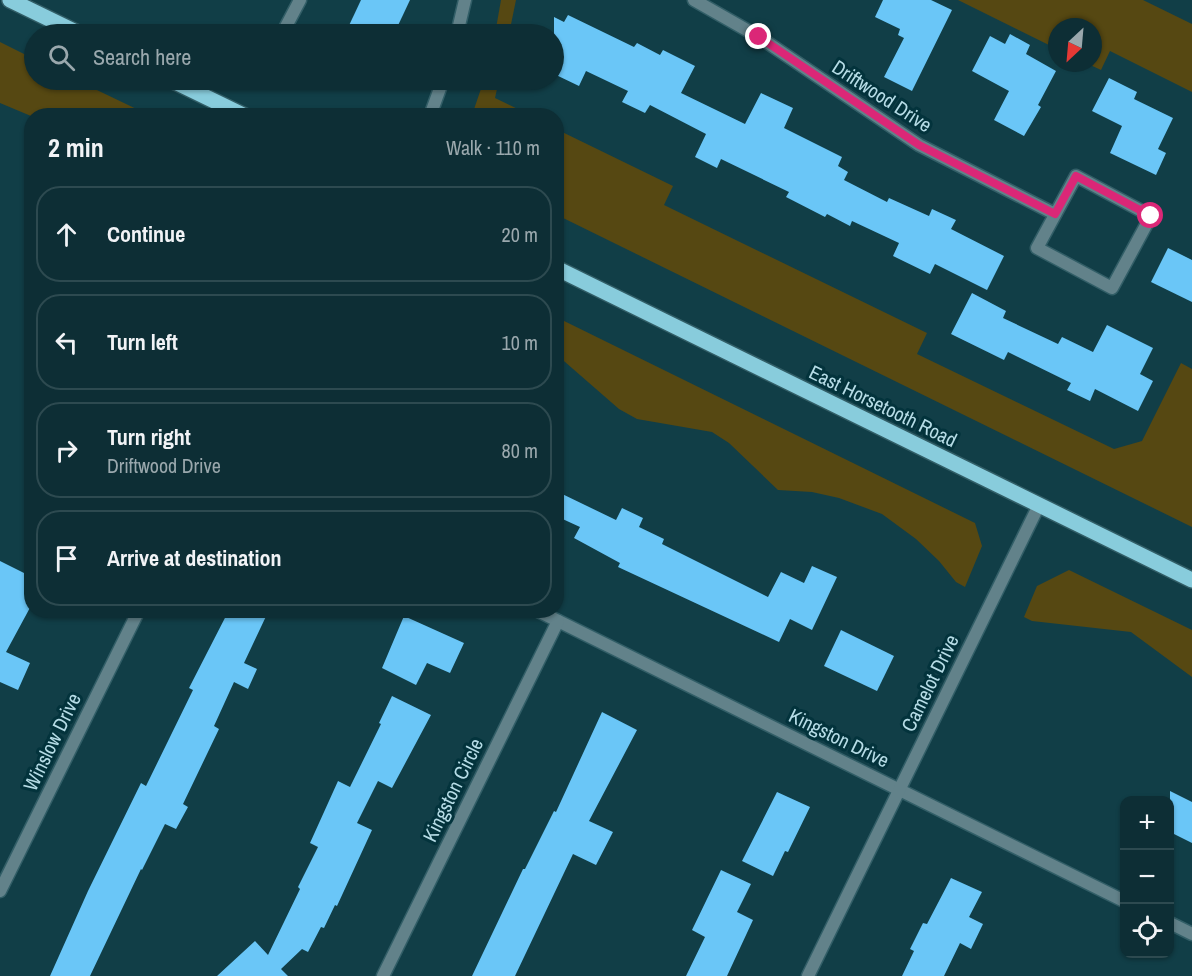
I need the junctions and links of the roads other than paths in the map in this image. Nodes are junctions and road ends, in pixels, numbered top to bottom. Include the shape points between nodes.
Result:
1 (10, 0) edge
2 (300, 0) edge
3 (465, 0) edge
4 (694, 0) edge
5 (59, 24) edge
6 (287, 24) edge
7 (459, 24) edge
8 (192, 90) edge
9 (439, 90) edge
10 (229, 108) edge
11 (433, 108) edge
12 (1055, 214) junction
13 (564, 272) edge
14 (1038, 505) junction
15 (1192, 580) edge
16 (135, 618) edge
17 (552, 618) edge
18 (558, 621) junction
19 (899, 790) junction
20 (0, 891) edge
21 (1120, 899) edge
22 (1174, 925) edge
23 (1192, 934) edge
24 (383, 976) edge
25 (808, 976) edge

1 - 5 main road
2 - 6 street
3 - 7 street
4 - 12 street, Driftwood Drive via 759,37 919,145
8 - 10 main road
9 - 11 street
12 - 12 street via 1037,248 1112,288 1151,216 1076,176
13 - 14 main road, East Horsetooth Road
14 - 15 main road, East Horsetooth Road
14 - 19 street, Camelot Drive
16 - 20 street, Winslow Drive
17 - 18 street, Kingston Drive
18 - 19 street, Kingston Drive
18 - 24 street, Kingston Circle
19 - 21 street, Kingston Drive
19 - 25 street, Camelot Drive
22 - 23 street

